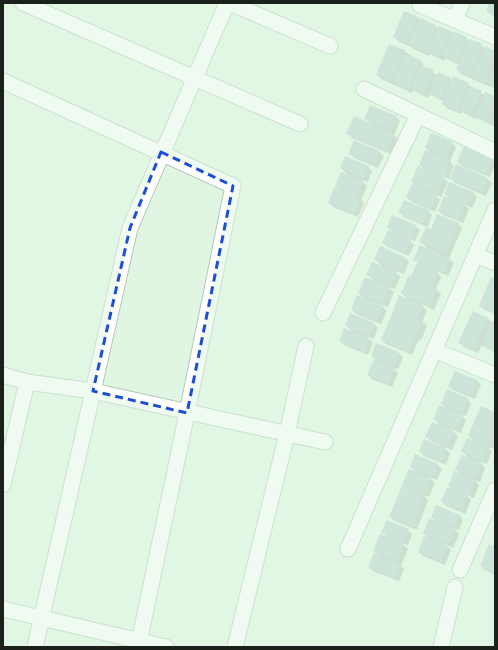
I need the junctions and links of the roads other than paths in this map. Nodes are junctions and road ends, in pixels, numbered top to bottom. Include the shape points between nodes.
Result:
1 (23, 3) edge
2 (227, 3) edge
3 (230, 3) edge
4 (462, 3) edge
5 (420, 5) dead end
6 (455, 20) junction
7 (495, 37) edge
8 (330, 46) dead end
9 (194, 77) junction
10 (3, 81) edge
11 (364, 89) dead end
12 (418, 115) junction
13 (300, 124) dead end
14 (161, 152) junction
15 (495, 152) edge
16 (495, 210) edge
17 (476, 255) junction
18 (495, 263) edge
19 (323, 313) dead end
20 (306, 346) dead end
21 (434, 350) junction
22 (3, 375) edge
23 (495, 375) edge
24 (27, 382) junction
25 (93, 391) junction
26 (188, 413) junction
27 (287, 434) junction
28 (325, 442) dead end
29 (3, 485) edge
30 (495, 490) edge
31 (348, 549) dead end
32 (460, 570) dead end
33 (455, 587) dead end
34 (3, 609) edge
35 (42, 619) junction
36 (138, 644) edge
37 (35, 647) edge
38 (166, 647) edge
39 (235, 647) edge
40 (441, 647) edge

1 - 9 street
2 - 9 street
3 - 8 street
4 - 6 street
5 - 6 street
6 - 7 street
9 - 13 street
9 - 14 street
10 - 14 street
11 - 12 street
12 - 15 street
12 - 19 street
14 - 25 street via 130,228
14 - 26 street via 233,186
16 - 17 street
17 - 18 street
17 - 21 street
20 - 27 street
21 - 23 street
21 - 31 street
22 - 24 street
24 - 25 street
24 - 29 street
25 - 26 street
25 - 35 street
26 - 27 street
26 - 36 street
27 - 28 street
27 - 39 street
30 - 32 street
33 - 40 street
34 - 35 street
35 - 36 street
35 - 37 street
36 - 38 street

